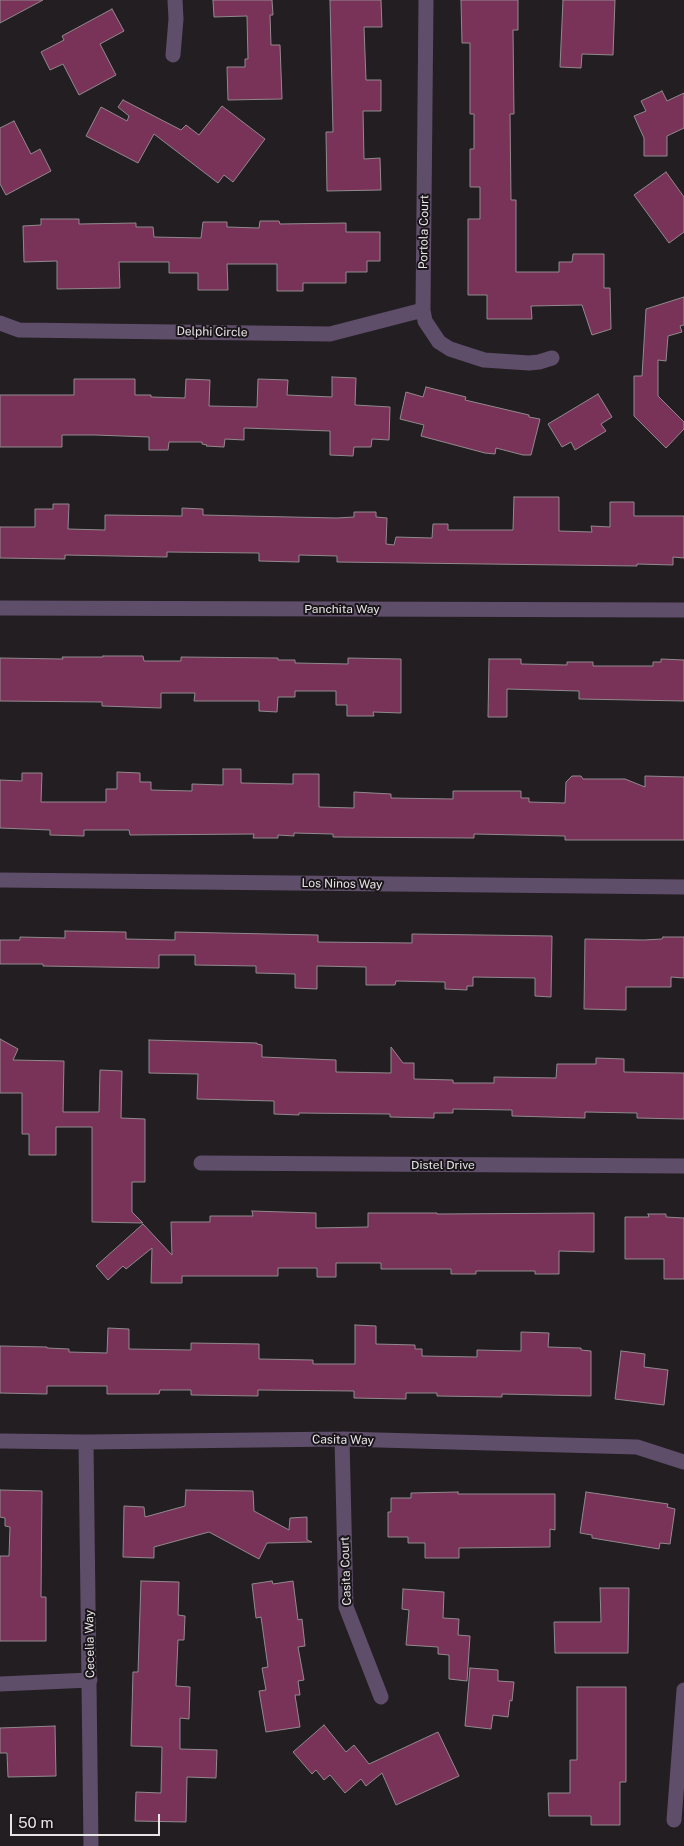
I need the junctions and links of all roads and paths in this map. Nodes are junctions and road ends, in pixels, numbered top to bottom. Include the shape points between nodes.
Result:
1 (174, 0) edge
2 (426, 0) edge
3 (173, 55) dead end
4 (423, 310) junction
5 (0, 323) edge
6 (552, 358) dead end
7 (0, 608) edge
8 (684, 610) edge
9 (0, 880) edge
10 (684, 887) edge
11 (201, 1163) dead end
12 (684, 1166) edge
13 (342, 1439) junction
14 (0, 1441) edge
15 (86, 1442) junction
16 (684, 1462) edge
17 (90, 1680) junction
18 (0, 1684) edge
19 (684, 1690) edge
20 (381, 1697) dead end
21 (674, 1820) dead end
22 (91, 1846) edge

1 - 3 street
2 - 4 street, Portola Court
4 - 5 street, Delphi Circle via 330,334 19,330
4 - 6 street, Portola Court via 431,332 450,349 484,360 529,363
7 - 8 street, Panchita Way
9 - 10 street, Los Ninos Way
11 - 12 street, Distel Drive
13 - 15 street, Casita Way
13 - 16 street, Casita Way via 637,1447
13 - 20 street, Casita Court via 346,1607
14 - 15 street, Casita Way
15 - 17 street, Cecelia Way
17 - 18 street
17 - 22 street, Cecelia Way
19 - 21 street

